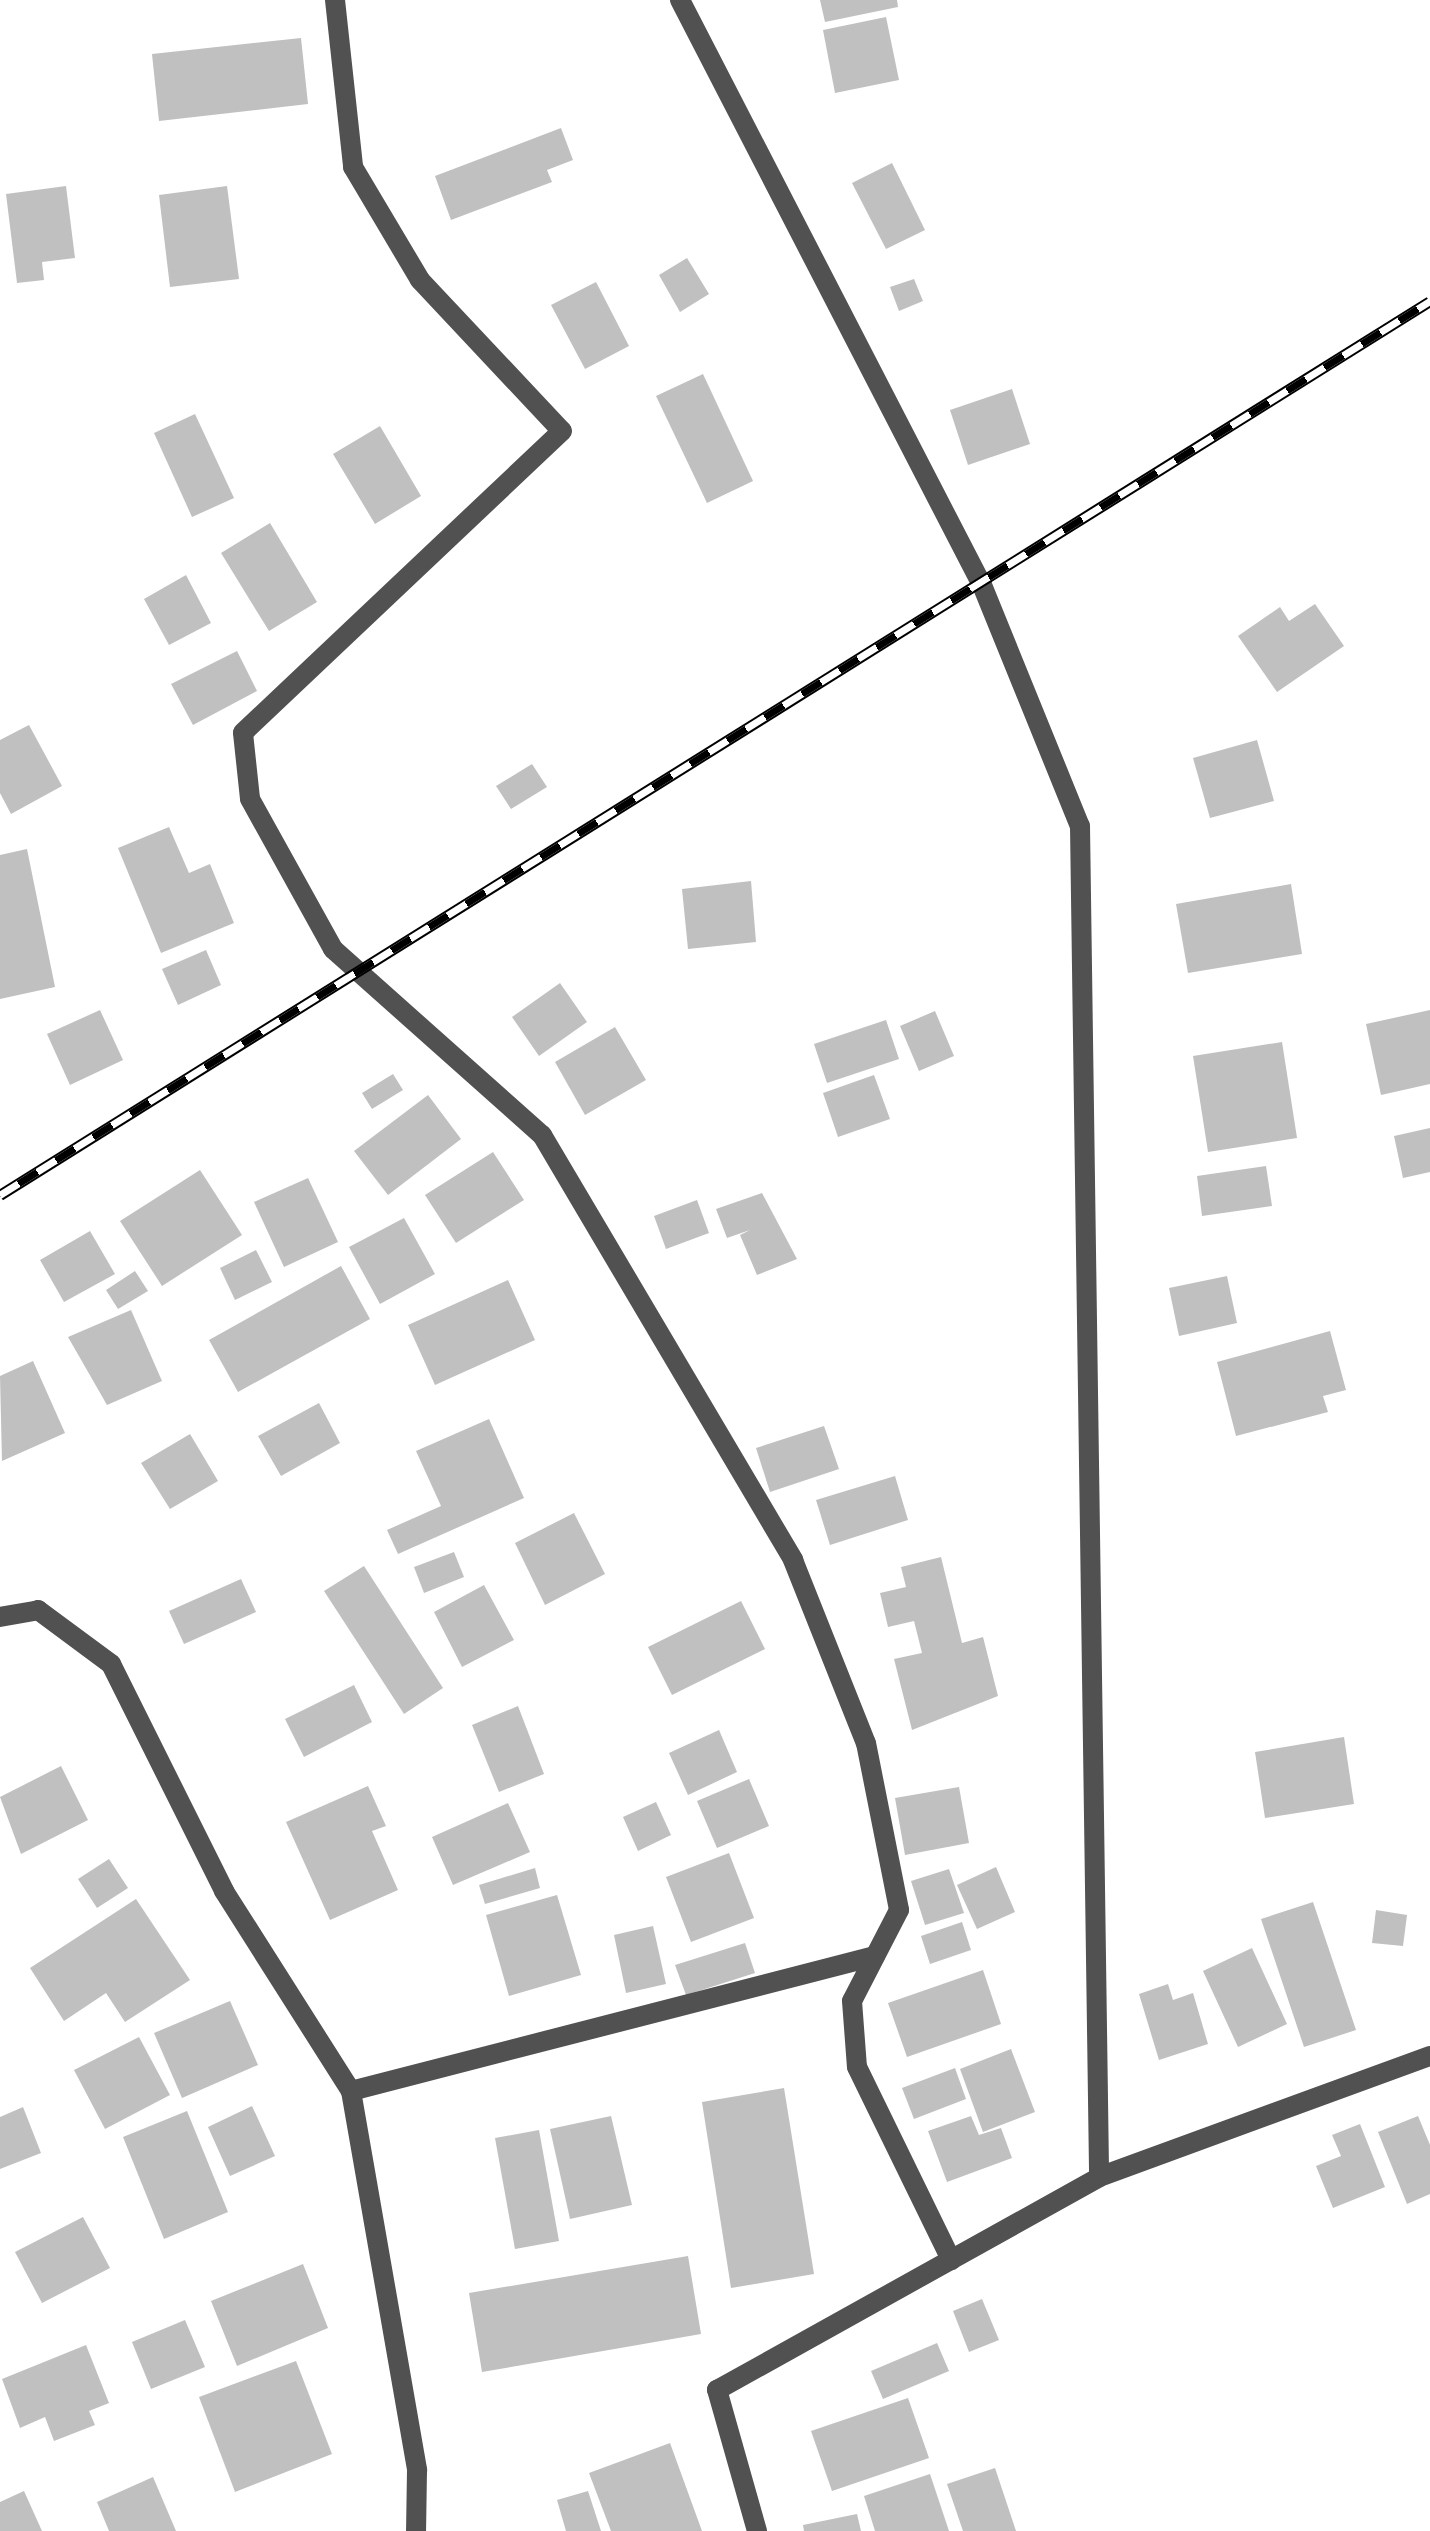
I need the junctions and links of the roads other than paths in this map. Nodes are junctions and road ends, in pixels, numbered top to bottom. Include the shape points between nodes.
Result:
1 (335, 0) edge
2 (680, 0) edge
3 (0, 1617) edge
4 (875, 1956) junction
5 (1430, 2056) edge
6 (352, 2091) junction
7 (1099, 2177) junction
8 (950, 2260) junction
9 (416, 2531) edge
10 (757, 2531) edge

1 - 4 street via 353,167 420,280 562,431 244,734 250,798 332,950 364,968 542,1136 793,1560 866,1743 899,1910
2 - 7 street via 982,585 1080,826
3 - 6 street via 38,1610 111,1664 224,1891
4 - 6 street
4 - 8 street via 852,2000 857,2067
5 - 7 street
6 - 9 street via 418,2470
7 - 8 street
8 - 10 street via 717,2390

